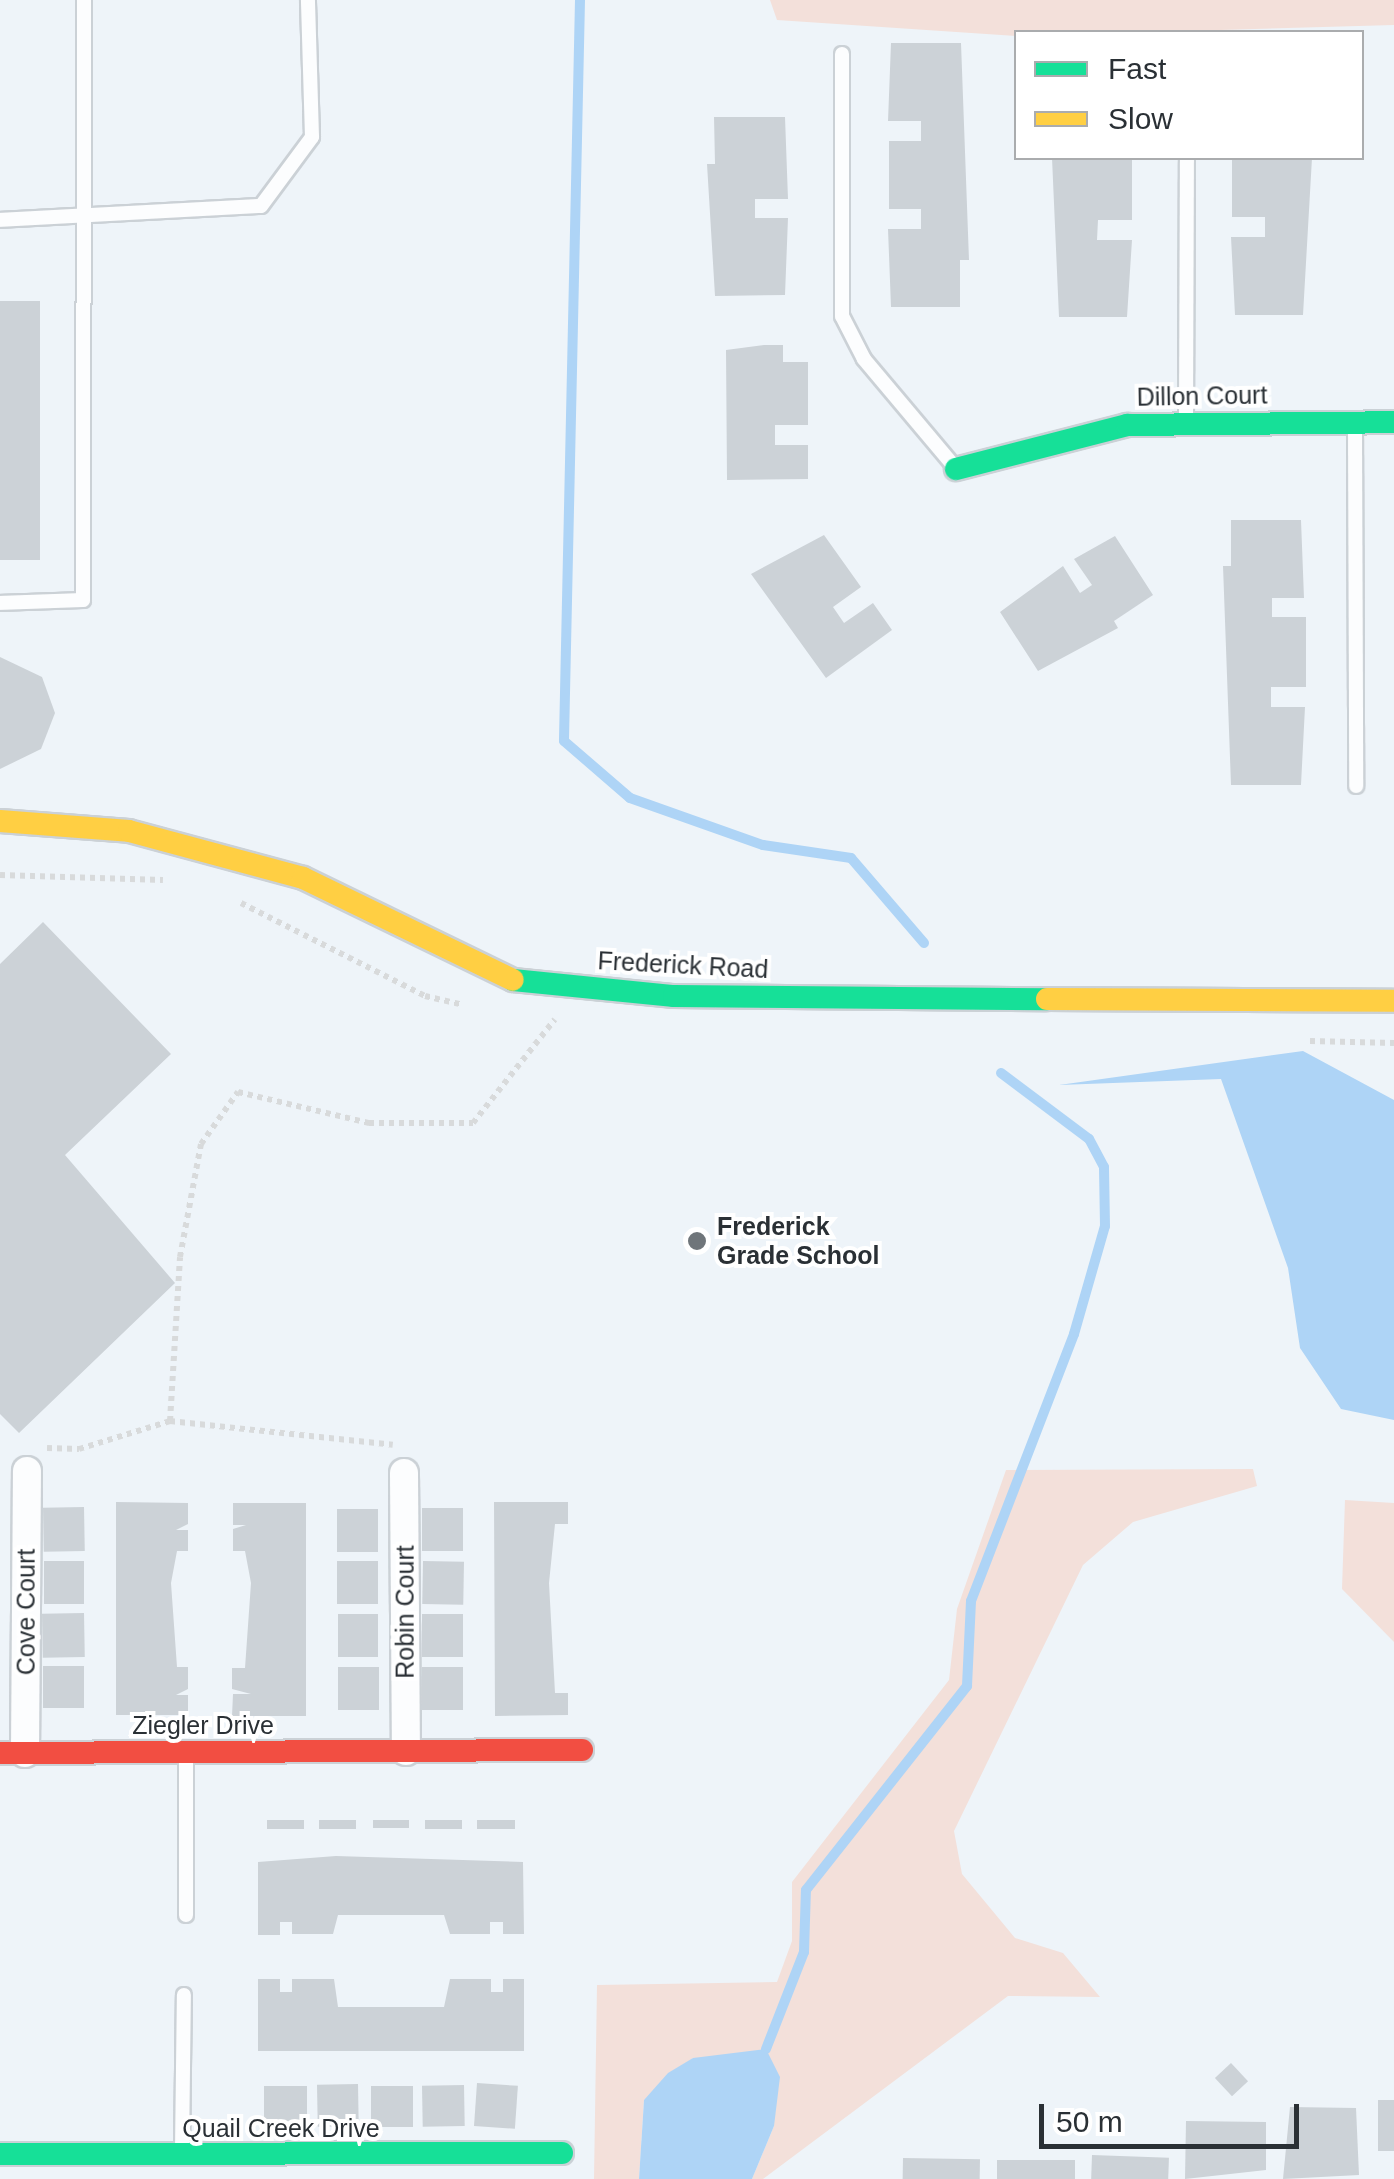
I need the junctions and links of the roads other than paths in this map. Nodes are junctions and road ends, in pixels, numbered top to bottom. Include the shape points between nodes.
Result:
1 (84, 0) edge
2 (308, 0) edge
3 (842, 54) dead end
4 (1187, 160) edge
5 (87, 217) junction
6 (0, 220) edge
7 (1186, 422) junction
8 (1355, 422) junction
9 (1394, 422) edge
10 (956, 469) joint
11 (0, 603) edge
12 (1356, 786) dead end
13 (0, 821) edge
14 (1394, 1001) edge
15 (30, 1460) road end
16 (404, 1473) road end
17 (582, 1750) dead end
18 (406, 1751) junction
19 (186, 1752) junction
20 (12, 1753) edge
21 (186, 1915) dead end
22 (184, 1995) dead end
23 (562, 2153) dead end
24 (0, 2154) edge
25 (182, 2156) junction
26 (230, 2168) edge

1 - 5 lane
2 - 5 lane via 312,136 274,195 244,213
3 - 10 lane via 842,316 864,359
4 - 7 lane
5 - 6 lane
5 - 11 lane via 83,600
7 - 8 street, Dillon Court
7 - 10 street, Dillon Court via 1126,425
8 - 9 street, Dillon Court
8 - 12 lane
13 - 14 street, Frederick Road via 129,832 303,878 496,978 674,996
15 - 20 street, Cove Court
16 - 18 street, Robin Court
17 - 18 street, Ziegler Drive
18 - 19 street, Ziegler Drive
19 - 20 street, Ziegler Drive
19 - 21 lane
22 - 25 lane
23 - 26 street, Quail Creek Drive
24 - 25 street, Quail Creek Drive
25 - 26 street, Quail Creek Drive

